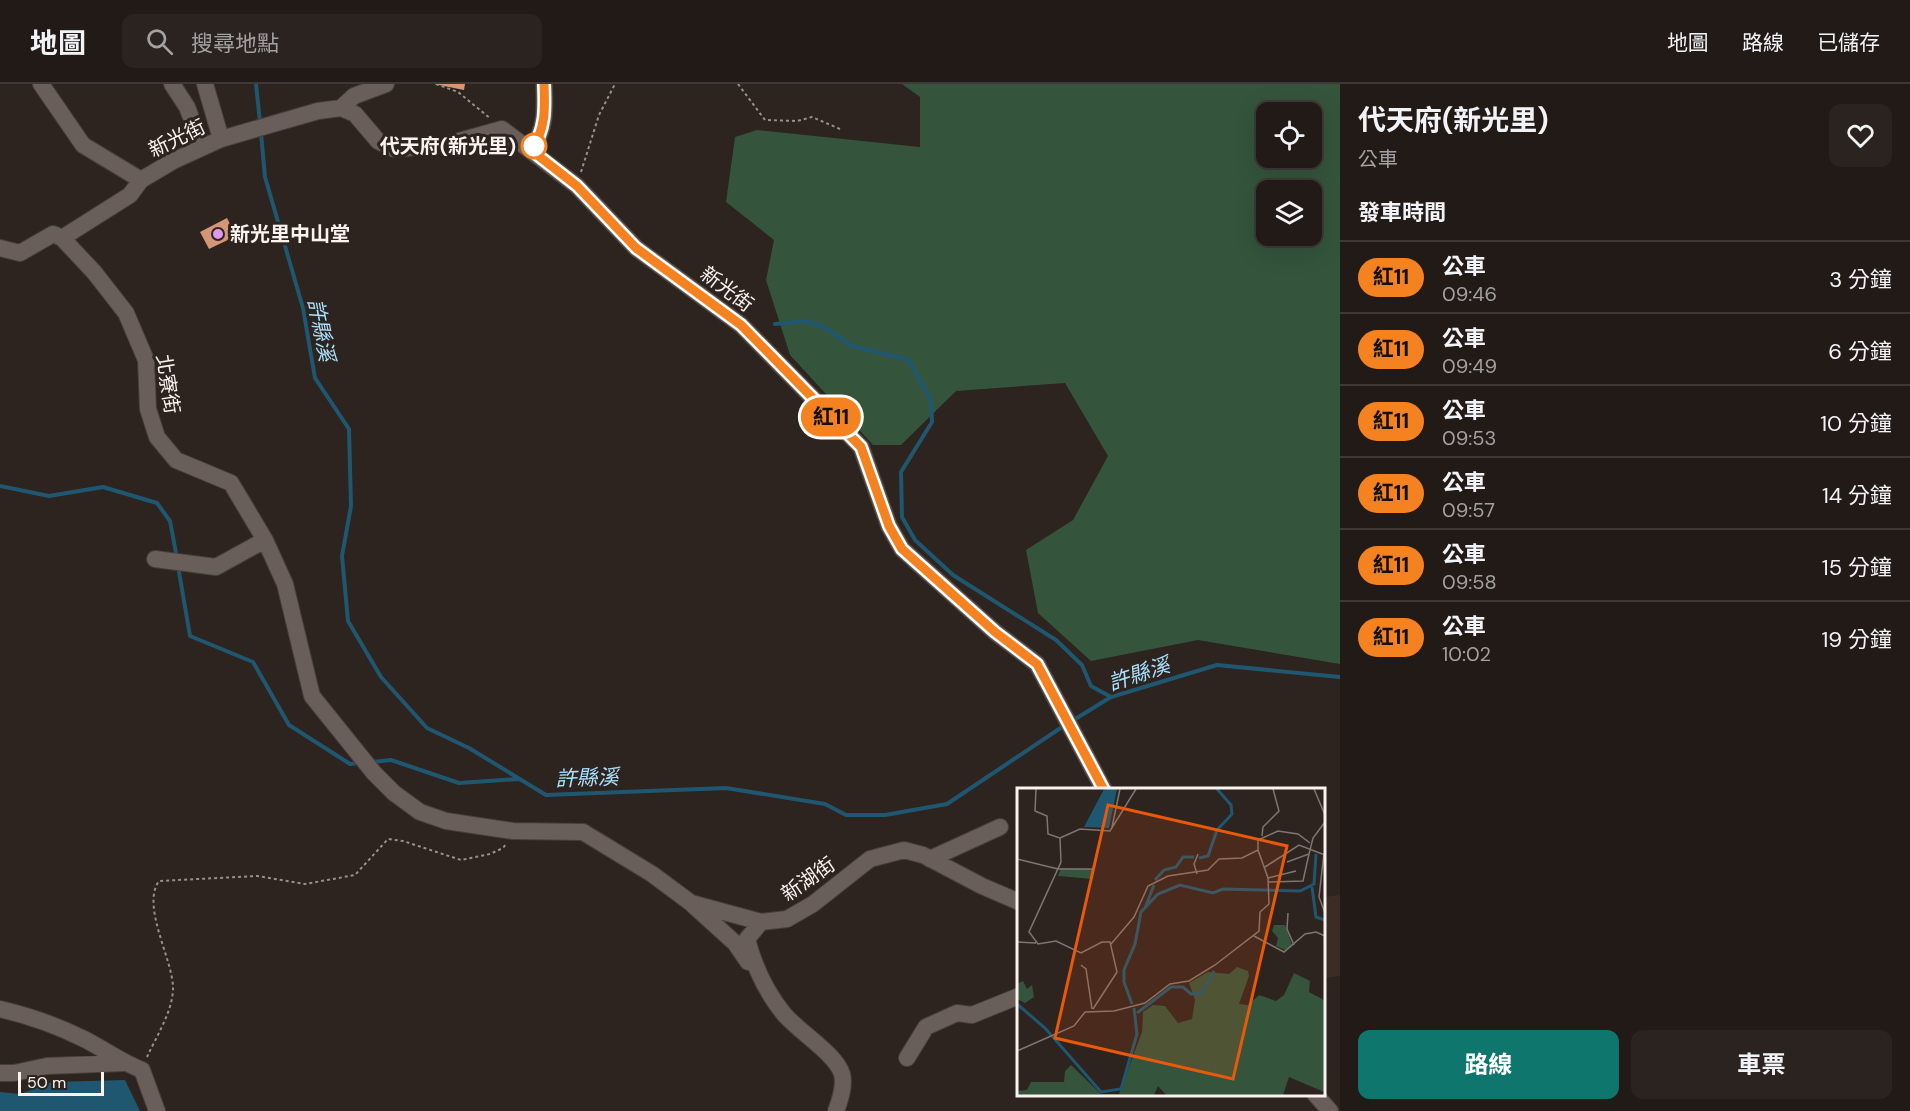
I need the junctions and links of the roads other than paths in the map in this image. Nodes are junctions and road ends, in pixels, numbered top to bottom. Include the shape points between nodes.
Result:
1 (41, 84) edge
2 (172, 84) edge
3 (205, 84) edge
4 (386, 84) edge
5 (544, 84) edge
6 (341, 108) junction
7 (226, 138) junction
8 (202, 147) junction
9 (531, 150) junction
10 (141, 180) junction
11 (62, 238) junction
12 (0, 248) edge
13 (265, 540) junction
14 (155, 559) dead end
15 (1103, 788) edge
16 (1000, 827) dead end
17 (930, 859) junction
18 (1017, 901) edge
19 (691, 903) junction
20 (761, 922) junction
21 (758, 974) junction
22 (1017, 997) edge
23 (0, 1009) edge
24 (907, 1058) dead end
25 (124, 1063) junction
26 (0, 1073) edge
27 (1317, 1096) edge
28 (157, 1111) edge
29 (836, 1111) edge
30 (1330, 1111) edge

1 - 10 street, 新光街 via 83,145
2 - 8 street via 187,107
3 - 7 street
4 - 6 street via 354,96
5 - 9 street via 542,135
6 - 7 street, 新光街
6 - 9 street, 新光街 via 356,114 378,141 394,149 445,145 502,129
7 - 8 street, 新光街
8 - 10 street, 新光街
9 - 15 street, 新光街 via 577,186 636,248 741,325 861,447 889,526 902,549 1037,664
10 - 11 street, 新光街 via 130,195
11 - 12 street via 53,234 20,253
11 - 13 street, 北寮街 via 126,314 146,360 148,409 157,437 176,460 231,483
13 - 14 street via 216,567
13 - 19 street, 北寮街 via 285,584 312,696 394,793 420,812 446,821 513,831 583,832
16 - 17 street
17 - 18 street, 新湖街
17 - 20 street, 新湖街 via 904,850 870,859 813,904 787,919
19 - 20 street
19 - 21 street, 北寮街 via 735,943
20 - 21 street via 747,939
21 - 29 street via 783,1013 833,1059 842,1073 843,1086
22 - 24 street via 972,1015 957,1013 926,1027
23 - 25 street via 39,1018
25 - 26 street via 46,1066
25 - 28 street via 142,1070
27 - 30 street

